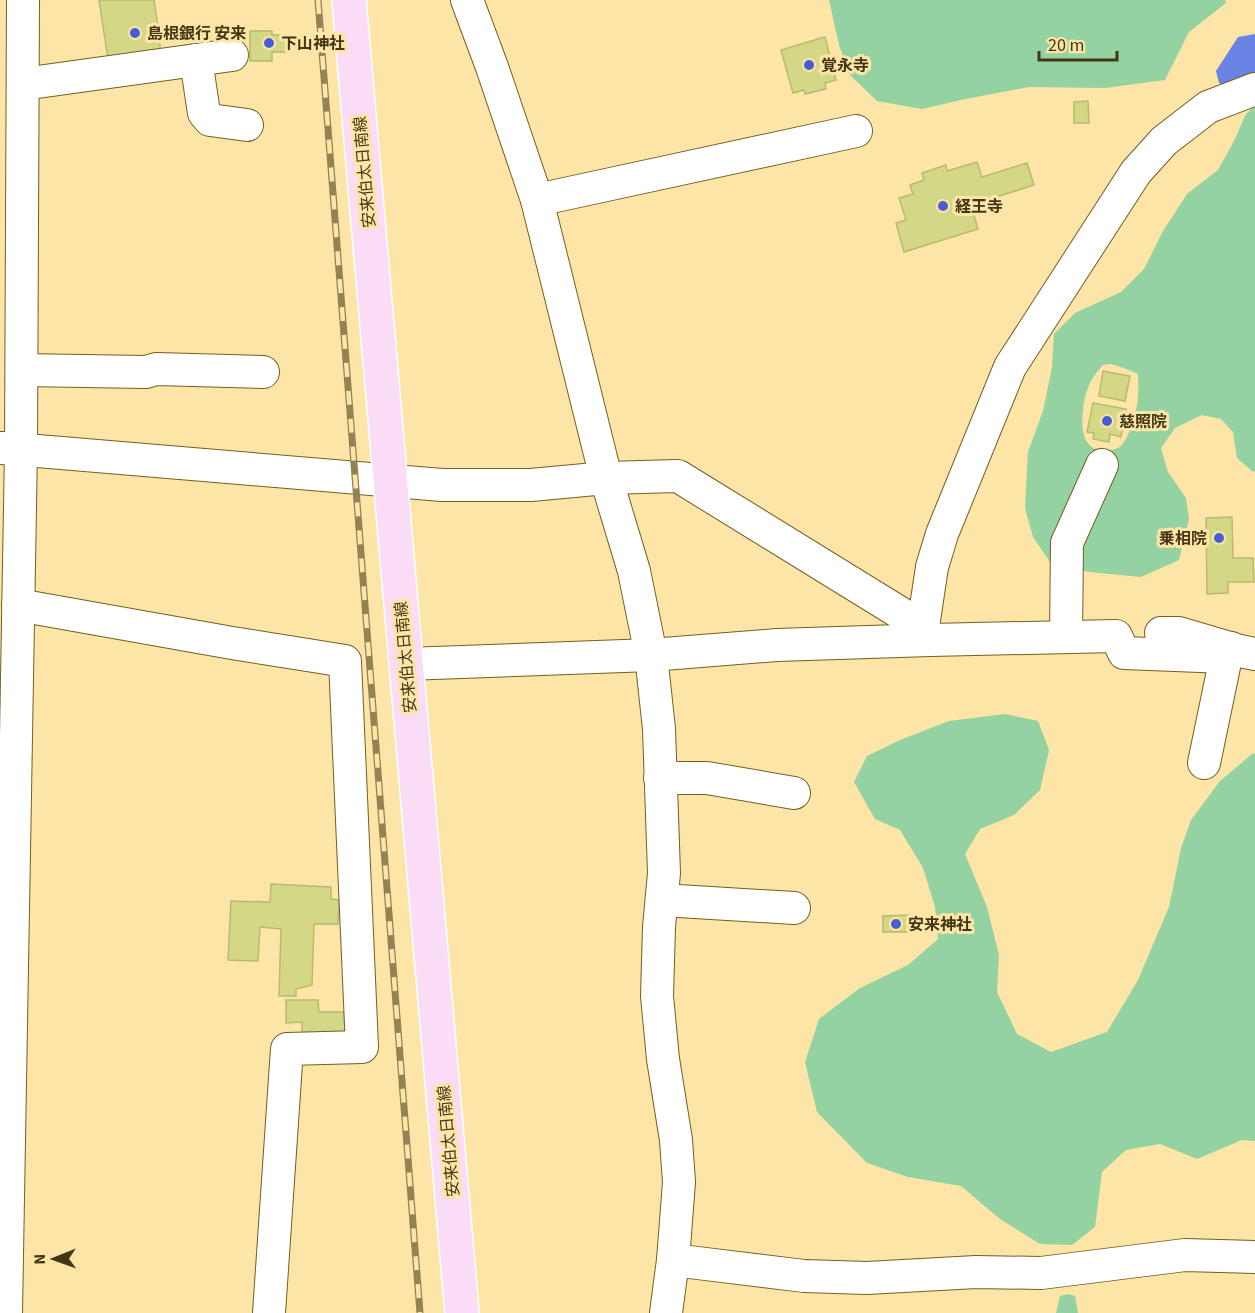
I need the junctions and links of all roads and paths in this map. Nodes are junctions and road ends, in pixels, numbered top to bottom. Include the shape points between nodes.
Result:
1 (23, 0) edge
2 (349, 0) edge
3 (467, 0) edge
4 (232, 55) dead end
5 (196, 60) junction
6 (23, 84) junction
7 (1255, 89) edge
8 (247, 124) dead end
9 (856, 131) dead end
10 (537, 200) junction
11 (21, 370) junction
12 (262, 372) dead end
13 (11, 449) edge
14 (1102, 465) dead end
15 (606, 478) junction
16 (389, 481) junction
17 (18, 605) junction
18 (926, 633) junction
19 (1161, 633) dead end
20 (1066, 637) junction
21 (1237, 653) edge
22 (651, 655) junction
23 (406, 664) junction
24 (1204, 763) dead end
25 (660, 778) junction
26 (794, 793) dead end
27 (7, 880) edge
28 (662, 900) junction
29 (794, 908) dead end
30 (1255, 1257) edge
31 (673, 1260) junction
32 (6, 1313) edge
33 (269, 1313) edge
34 (462, 1313) edge
35 (666, 1313) edge

1 - 6 street
2 - 16 main road, 安来伯太日南線
3 - 10 street
4 - 5 street
5 - 6 street
5 - 8 street via 204,113 210,120
6 - 11 street
7 - 18 street via 1208,107 1164,141 1136,172 1010,367 942,534 932,567
9 - 10 street
10 - 15 street
11 - 12 street
11 - 13 street
13 - 16 street
13 - 17 street
14 - 20 street via 1067,543
15 - 16 street via 531,485
15 - 18 street via 678,476
15 - 22 street via 634,572
16 - 23 main road, 安来伯太日南線
17 - 27 street
17 - 33 street via 345,661 362,1047 287,1049
18 - 20 street
18 - 22 street
19 - 21 street via 1179,633
20 - 21 street via 1116,636 1124,653
21 - 24 street
22 - 23 street
22 - 25 street
23 - 34 main road, 安来伯太日南線
25 - 26 street via 707,778
25 - 28 street
27 - 32 street
28 - 29 street
28 - 31 street via 657,996 679,1182
30 - 31 street via 1185,1255 1041,1273 867,1278 804,1276
31 - 35 street

